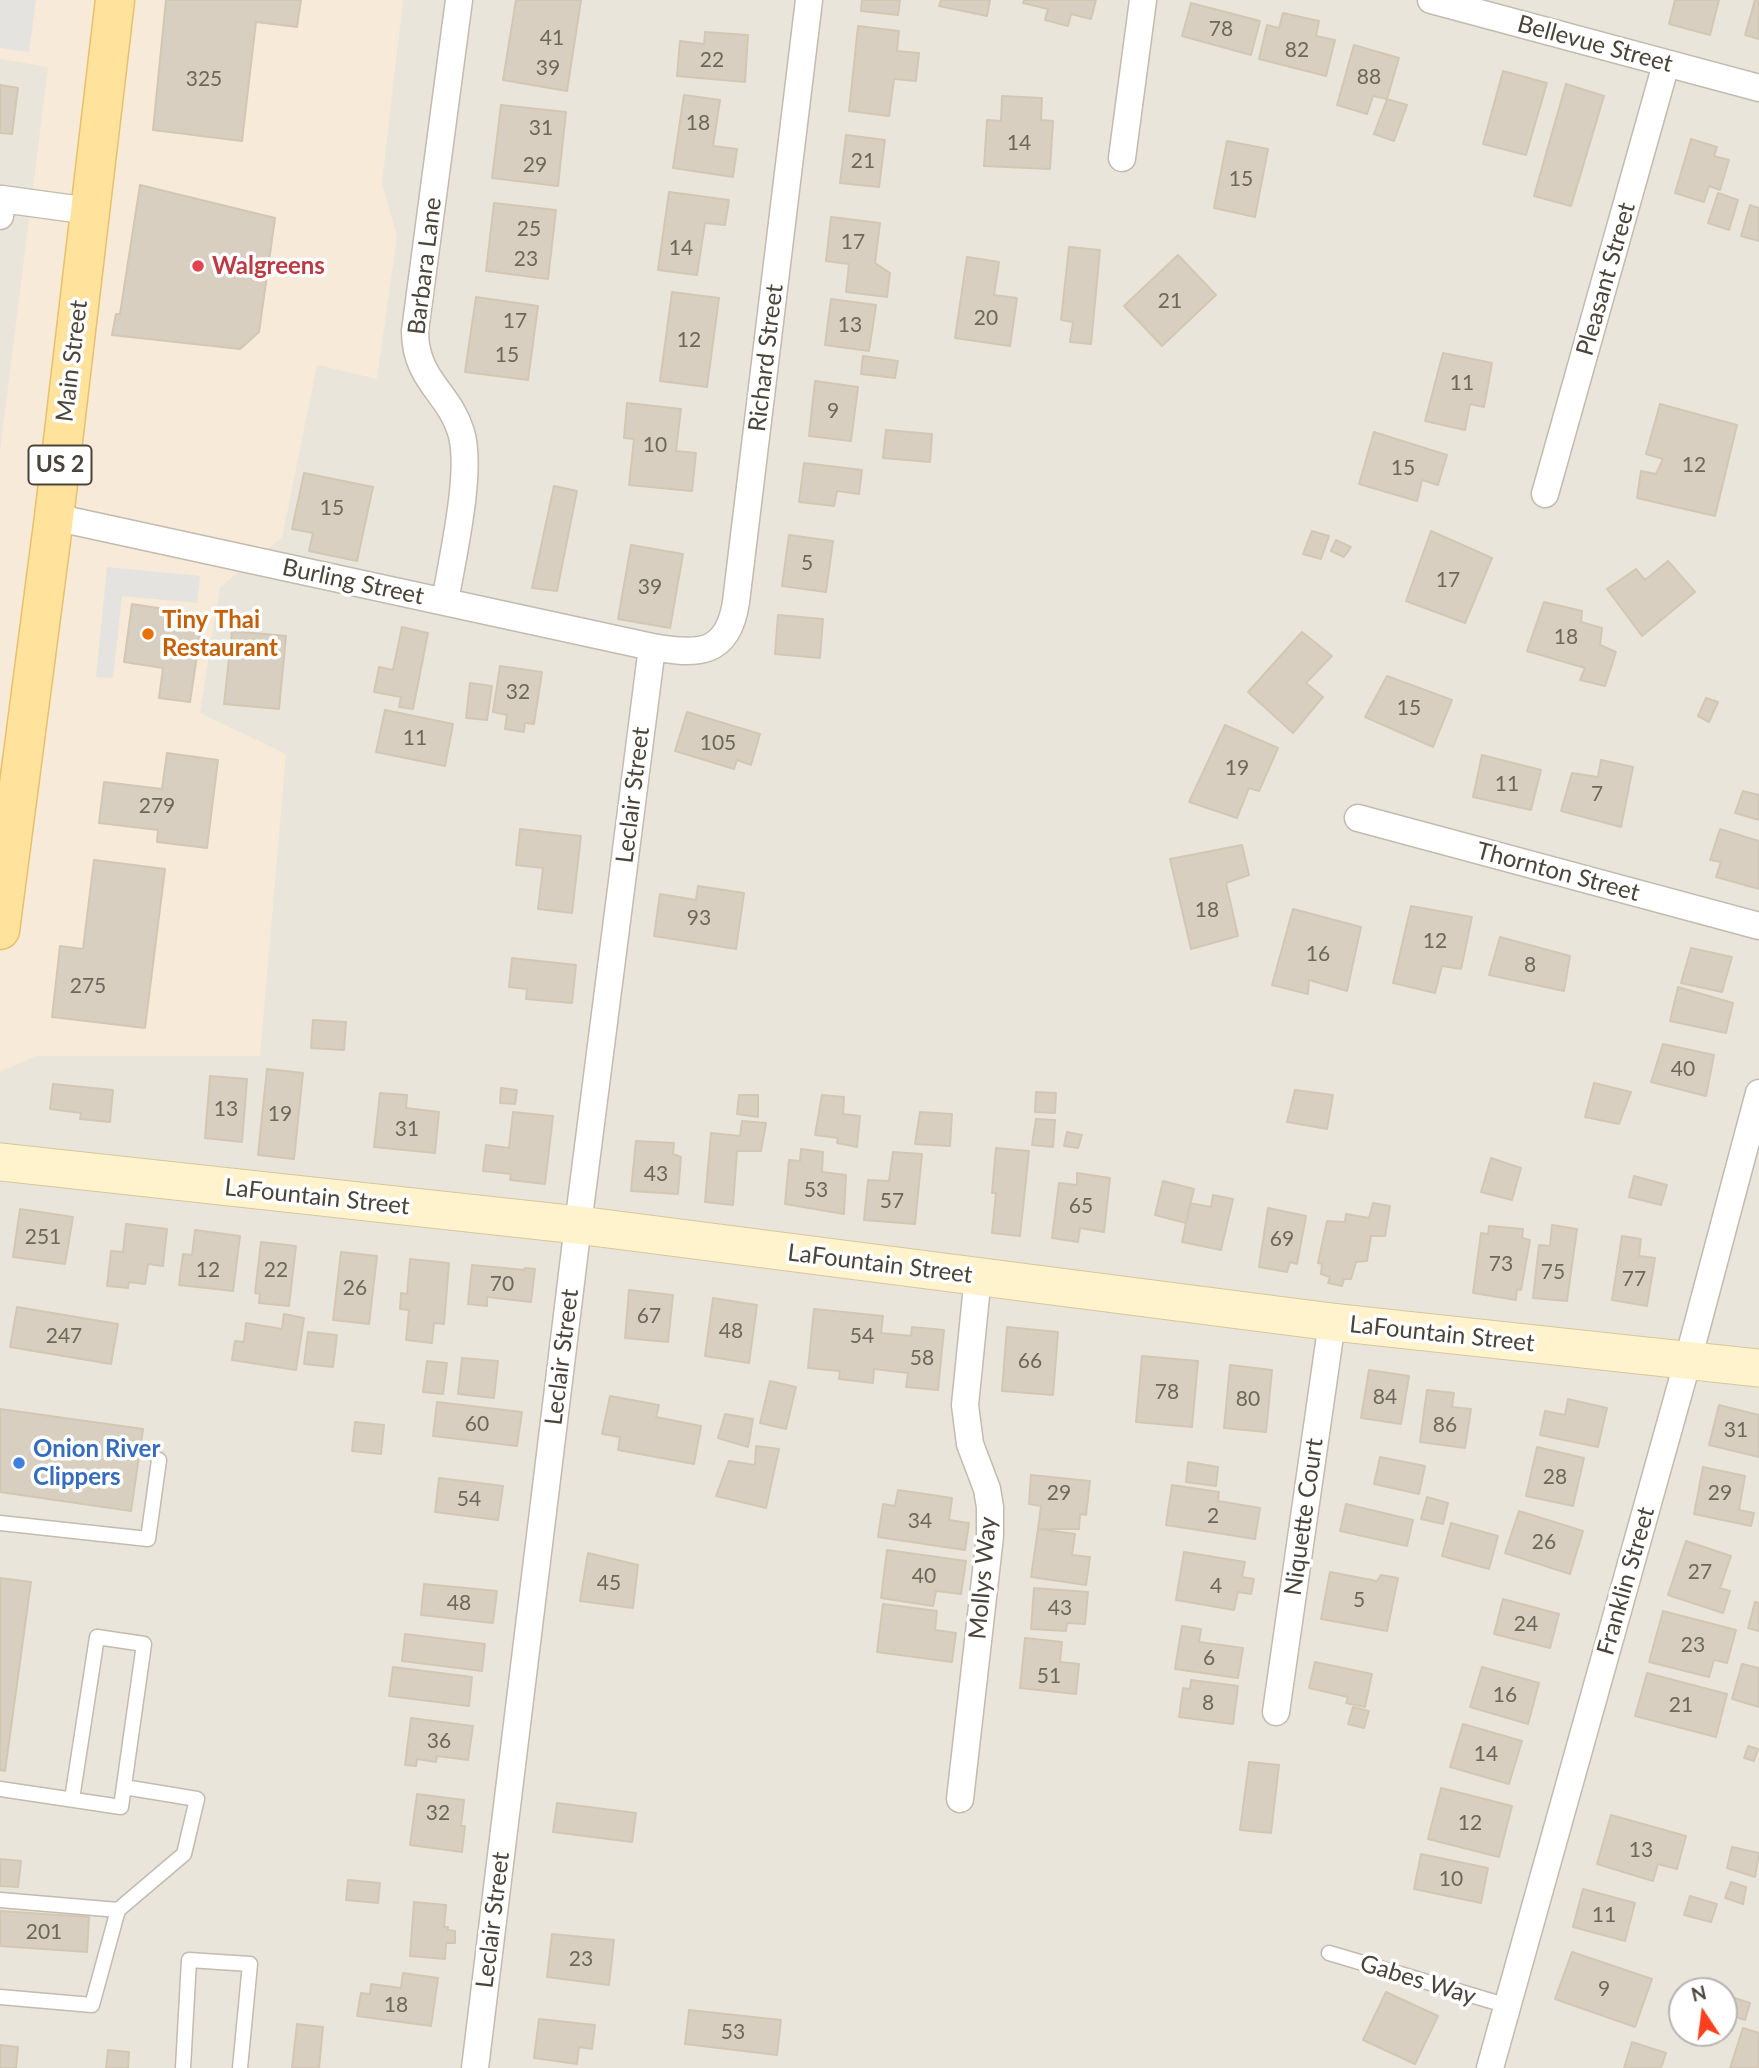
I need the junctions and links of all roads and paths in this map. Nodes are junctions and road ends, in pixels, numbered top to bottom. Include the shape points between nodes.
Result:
1 (116, 0) edge
2 (460, 0) edge
3 (809, 0) edge
4 (1143, 0) edge
5 (1431, 0) edge
6 (1666, 64) junction
7 (1759, 88) edge
8 (1122, 158) dead end
9 (90, 211) junction
10 (0, 216) edge
11 (1545, 494) dead end
12 (54, 517) junction
13 (445, 602) junction
14 (652, 647) junction
15 (1358, 818) dead end
16 (1759, 926) edge
17 (0, 930) edge
18 (1759, 1093) edge
19 (0, 1162) edge
20 (578, 1225) junction
21 (978, 1276) junction
22 (1332, 1322) junction
23 (1688, 1360) junction
24 (1759, 1368) edge
25 (159, 1460) dead end
26 (0, 1523) edge
27 (1276, 1712) dead end
28 (124, 1787) junction
29 (0, 1789) edge
30 (72, 1799) junction
31 (960, 1799) dead end
32 (0, 1900) edge
33 (118, 1910) junction
34 (1329, 1953) dead end
35 (0, 1997) edge
36 (1508, 2006) junction
37 (183, 2068) edge
38 (240, 2068) edge
39 (475, 2068) edge
40 (1490, 2068) edge

1 - 9 main road, Main Street / US 2
2 - 13 street, Barbara Lane via 415,331 418,359 461,430 465,448
3 - 14 street, Richard Street via 732,622 723,639 708,649 689,652
4 - 8 street
5 - 6 street, Bellevue Street
6 - 7 street, Bellevue Street
6 - 11 street, Pleasant Street
9 - 10 street via 2,199
9 - 12 main road, Main Street / US 2
12 - 13 street, Burling Street
12 - 17 main road, Main Street / US 2
13 - 14 street, Burling Street
14 - 20 street, Leclair Street
15 - 16 street, Thornton Street
18 - 23 street, Franklin Street
19 - 20 street, LaFountain Street
20 - 21 street, LaFountain Street
20 - 39 street, Leclair Street
21 - 22 street, LaFountain Street
21 - 31 street, Mollys Way via 965,1405 970,1444 987,1489 990,1529
22 - 23 street, LaFountain Street
22 - 27 street, Niquette Court
23 - 24 street, LaFountain Street
23 - 36 street, Franklin Street
25 - 26 lane via 148,1539
28 - 30 lane via 121,1807
28 - 30 lane via 144,1644 97,1637
28 - 33 lane via 197,1799 184,1854
29 - 30 lane
32 - 33 lane
33 - 35 lane via 92,2006
34 - 36 lane, Gabes Way
36 - 40 street, Franklin Street
37 - 38 lane via 189,1960 250,1964

